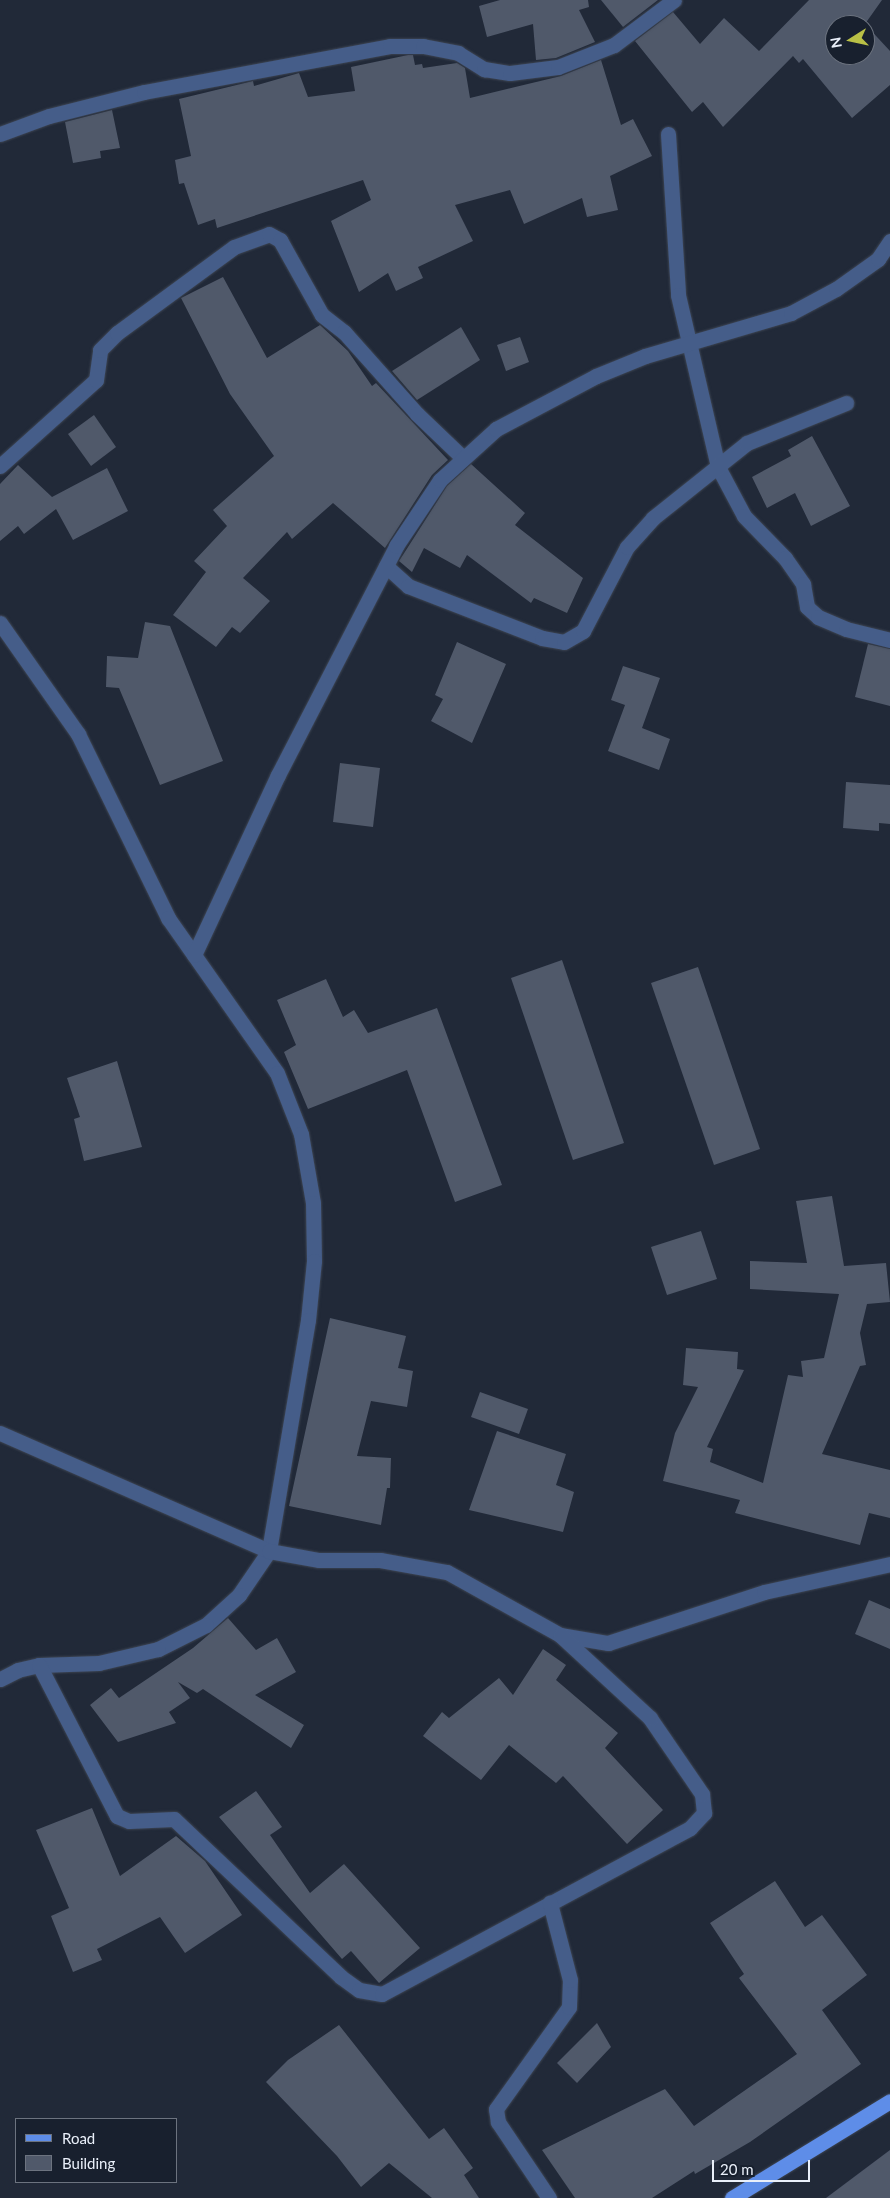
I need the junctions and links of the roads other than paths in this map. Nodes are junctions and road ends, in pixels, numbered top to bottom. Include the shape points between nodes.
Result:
1 (674, 0) edge
2 (0, 134) edge
3 (668, 134) dead end
4 (890, 242) edge
5 (688, 343) junction
6 (846, 403) dead end
7 (463, 458) junction
8 (0, 466) edge
9 (718, 467) junction
10 (386, 566) junction
11 (0, 623) edge
12 (890, 640) edge
13 (194, 955) junction
14 (0, 1433) edge
15 (269, 1551) junction
16 (890, 1564) edge
17 (560, 1635) junction
18 (39, 1665) junction
19 (0, 1679) edge
20 (550, 1903) junction
21 (890, 2101) edge
22 (549, 2198) edge
23 (732, 2198) edge

1 - 2 street via 614,45 558,67 510,74 484,69 458,53 423,46 390,46 144,92 49,116
3 - 5 street via 678,295
4 - 5 street via 878,259 836,289 791,313
5 - 7 street via 596,376 496,429
5 - 9 street
6 - 9 street via 747,443
7 - 8 street via 417,414 344,332 322,315 280,240 269,234 234,247 117,333 100,350 96,380
7 - 10 street via 440,480
9 - 10 street via 653,518 627,547 583,631 564,642 542,638 408,586
9 - 12 street via 744,516 784,558 803,584 807,607 818,618
10 - 13 street via 278,775
11 - 13 street via 78,734 168,918
13 - 15 street via 277,1073 301,1134 313,1202 314,1261 308,1320
14 - 15 street
15 - 17 street via 319,1560 380,1560 447,1572
15 - 18 street via 239,1595 212,1619 158,1649 99,1663
16 - 17 street via 764,1592 608,1643
17 - 20 street via 650,1718 702,1794 704,1813 690,1828
18 - 19 street
18 - 20 street via 117,1816 129,1821 174,1819 341,1977 360,1990 382,1994
20 - 22 street via 570,1980 569,2007 496,2109 498,2122
21 - 23 main road

